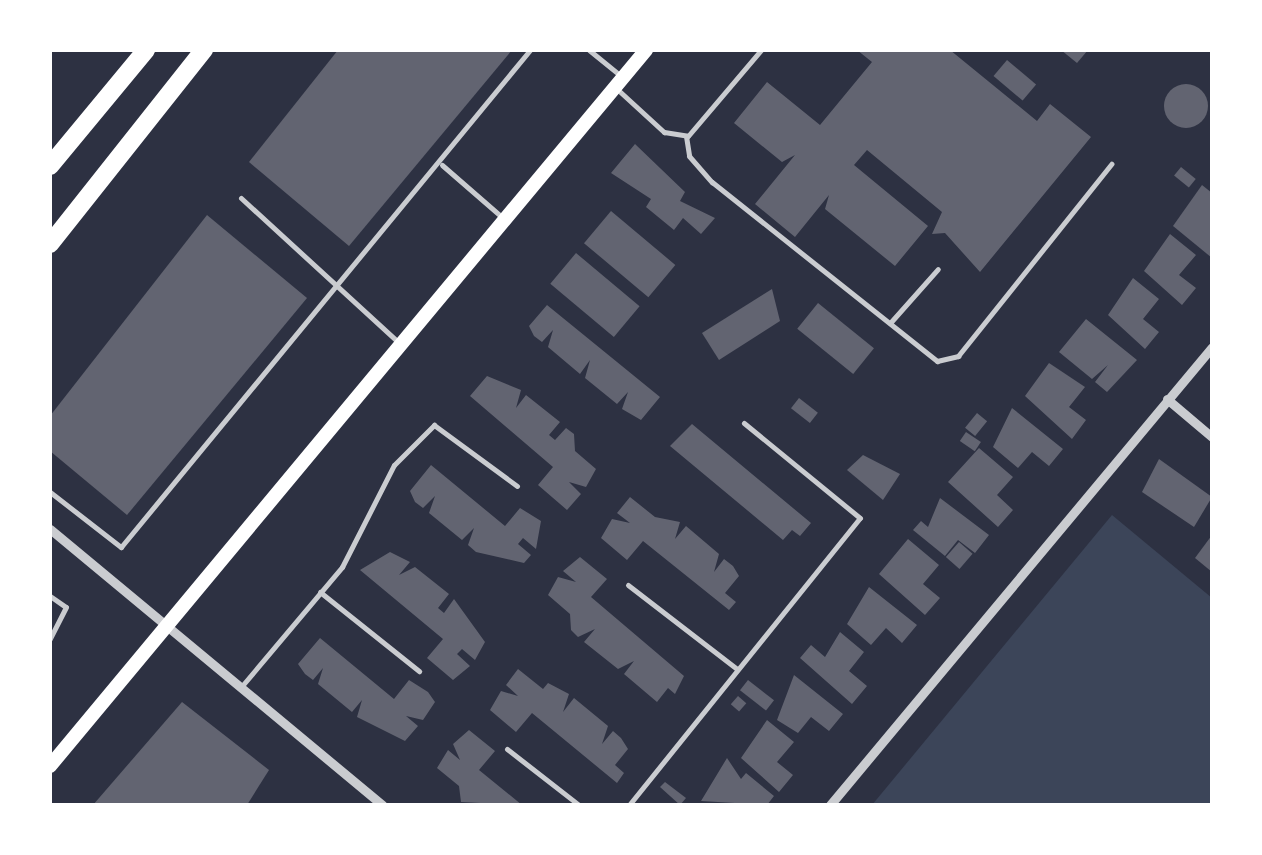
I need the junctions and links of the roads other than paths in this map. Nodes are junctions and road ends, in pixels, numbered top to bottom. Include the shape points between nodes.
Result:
1 (146, 50) edge
2 (204, 50) edge
3 (530, 50) edge
4 (589, 50) edge
5 (646, 50) edge
6 (761, 50) edge
7 (619, 83) junction
8 (686, 136) junction
9 (1111, 164) dead end
10 (442, 165) junction
11 (50, 167) edge
12 (241, 198) dead end
13 (505, 220) junction
14 (50, 244) edge
15 (938, 269) dead end
16 (339, 290) junction
17 (890, 322) junction
18 (401, 345) junction
19 (1212, 347) edge
20 (1167, 400) junction
21 (744, 423) dead end
22 (1212, 437) edge
23 (517, 486) dead end
24 (50, 492) edge
25 (50, 529) edge
26 (628, 585) dead end
27 (320, 592) junction
28 (50, 596) edge
29 (167, 626) junction
30 (50, 639) edge
31 (738, 668) junction
32 (419, 671) dead end
33 (241, 687) junction
34 (507, 749) dead end
35 (50, 766) edge
36 (382, 805) edge
37 (579, 805) edge
38 (629, 805) edge
39 (830, 805) edge

1 - 11 highway
2 - 14 highway
3 - 10 lane
4 - 7 lane
5 - 7 main road
6 - 8 lane
7 - 8 lane via 664,132
7 - 13 main road
8 - 17 lane via 689,156 712,182
9 - 17 lane via 958,356 937,361
10 - 13 lane
10 - 16 lane
12 - 16 lane
13 - 18 main road
15 - 17 lane
16 - 18 lane
16 - 24 lane via 122,547
18 - 29 main road
19 - 20 street
20 - 22 street
20 - 39 street
21 - 31 lane via 860,518
23 - 27 lane via 434,424 394,465
25 - 29 street
26 - 31 lane
27 - 32 lane
27 - 33 lane
28 - 30 lane via 66,607
29 - 33 street
29 - 35 main road
31 - 38 lane
33 - 36 street
34 - 37 lane

